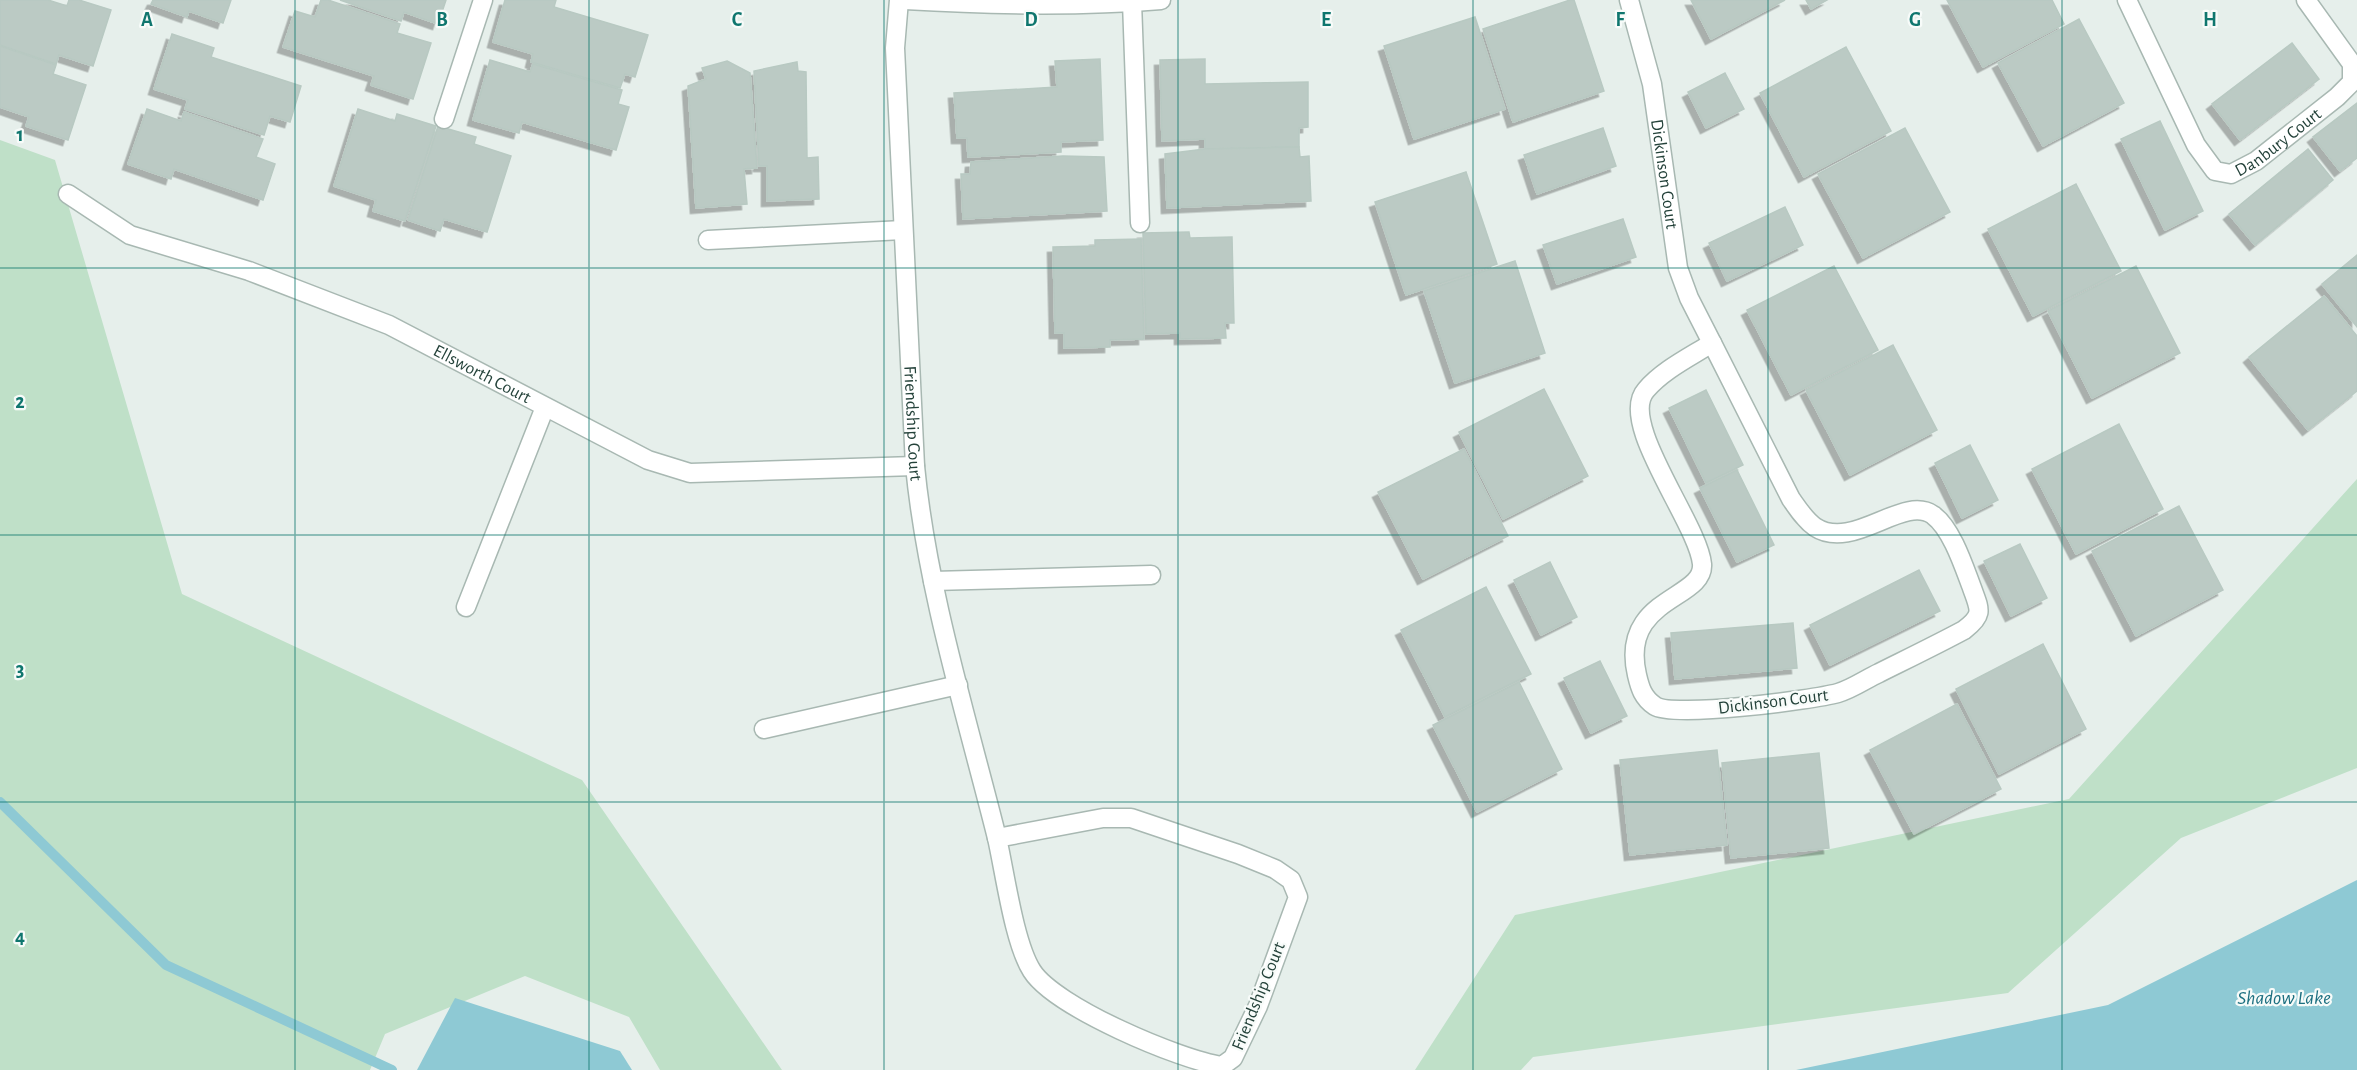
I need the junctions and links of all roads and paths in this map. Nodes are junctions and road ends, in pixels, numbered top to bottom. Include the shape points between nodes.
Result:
1 (483, 0) edge
2 (898, 0) edge
3 (904, 0) edge
4 (1161, 0) edge
5 (1629, 0) edge
6 (2127, 0) edge
7 (2306, 0) edge
8 (1132, 2) junction
9 (444, 119) dead end
10 (68, 194) dead end
11 (1140, 223) dead end
12 (903, 230) junction
13 (708, 240) dead end
14 (1712, 343) junction
15 (545, 407) junction
16 (915, 466) junction
17 (1151, 575) dead end
18 (933, 581) junction
19 (465, 607) dead end
20 (958, 685) junction
21 (764, 729) dead end
22 (997, 838) junction

1 - 9 street
2 - 12 street, Friendship Court via 895,48
3 - 8 street via 979,4
4 - 8 street
5 - 14 street, Dickinson Court via 1653,84 1678,268
6 - 7 street, Danbury Court via 2196,145 2215,171 2231,174 2256,161 2352,82 2352,64
8 - 11 street
10 - 15 street, Ellsworth Court via 130,235 249,271 388,325
12 - 13 street
12 - 16 street, Friendship Court
14 - 14 street, Dickinson Court via 1661,375 1644,391 1638,404 1641,428 1702,566 1690,588 1656,608 1636,641 1634,661 1641,690 1648,700 1657,708 1679,710 1766,704 1839,693 1977,621 1980,609 1959,554 1933,515 1914,510 1859,530 1831,533 1801,514
15 - 16 street, Ellsworth Court via 648,460 690,473
15 - 19 street
16 - 18 street, Friendship Court
17 - 18 street
18 - 20 street, Friendship Court
20 - 21 street
20 - 22 street, Friendship Court
22 - 22 street, Friendship Court via 1103,818 1131,818 1238,854 1292,880 1298,897 1258,1006 1233,1058 1222,1066 1206,1063 1078,1009 1047,988 1032,971 1020,944

